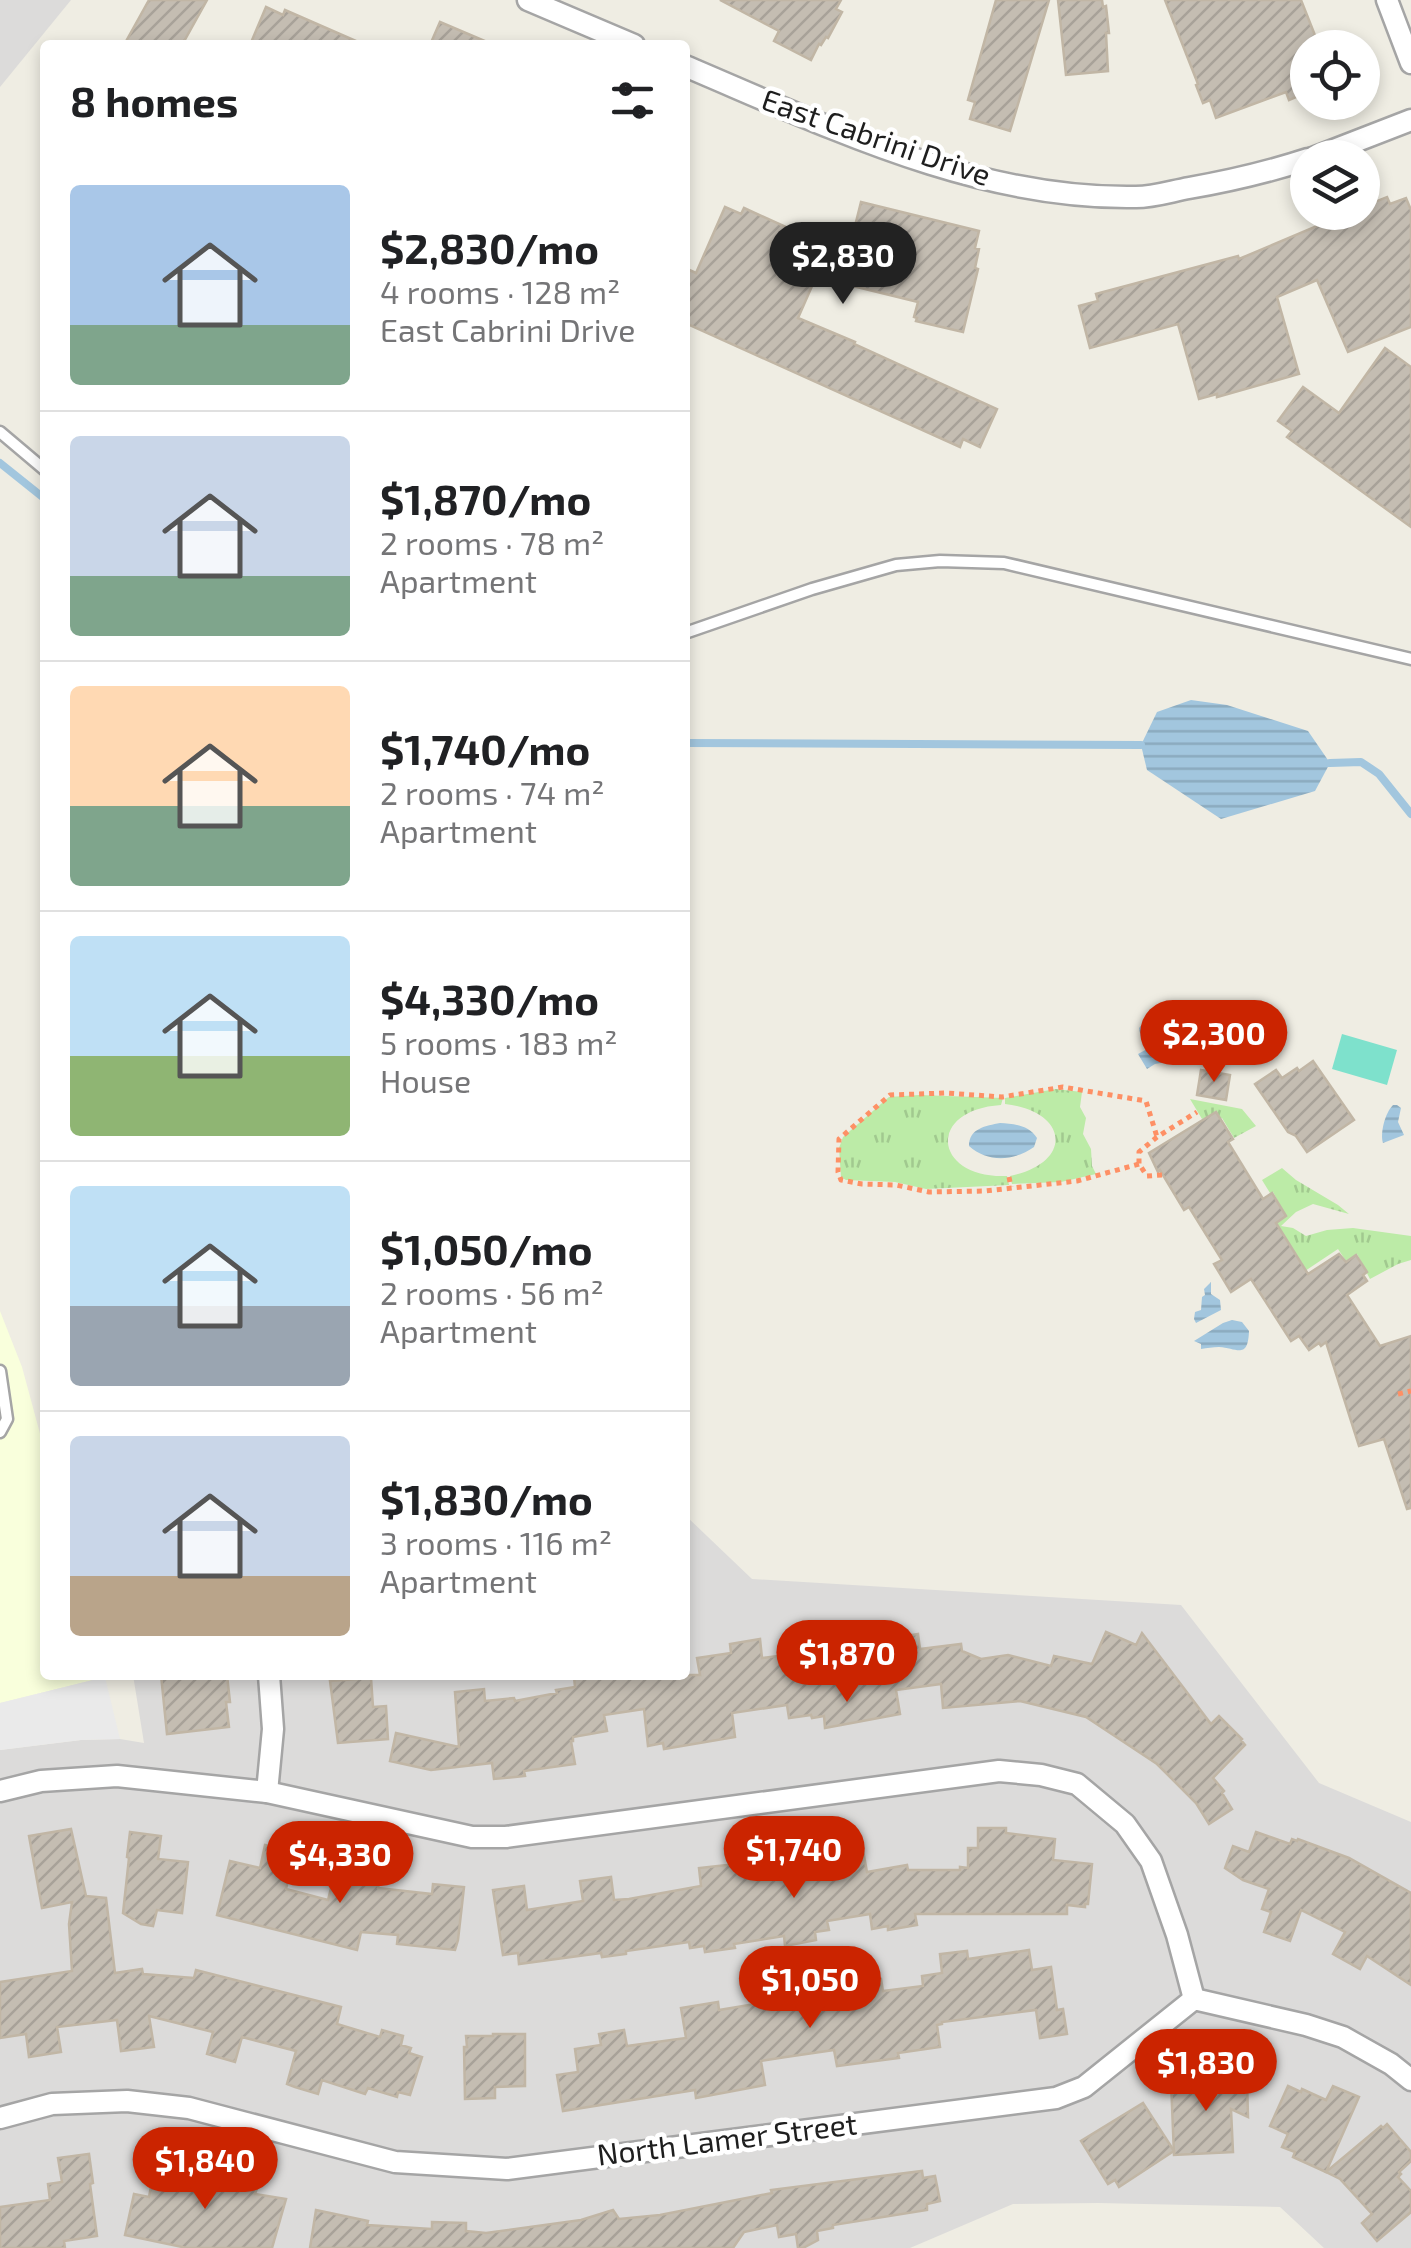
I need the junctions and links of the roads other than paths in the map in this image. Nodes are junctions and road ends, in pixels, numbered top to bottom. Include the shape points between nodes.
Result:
1 (528, 0) edge
2 (1387, 0) edge
3 (622, 40) edge
4 (1411, 63) edge
5 (690, 68) edge
6 (1411, 120) edge
7 (1358, 140) edge
8 (1290, 165) edge
9 (0, 432) edge
10 (40, 466) edge
11 (690, 631) edge
12 (1411, 659) edge
13 (0, 1370) edge
14 (0, 1432) edge
15 (269, 1680) edge
16 (0, 1792) edge
17 (268, 1792) junction
18 (1194, 1998) junction
19 (1411, 2080) edge
20 (0, 2118) edge

1 - 3 street
2 - 4 street
5 - 8 street, East Cabrini Drive via 830,128 970,177 1068,195 1140,198
6 - 7 street, East Cabrini Drive
9 - 10 lane
11 - 12 lane via 896,565 956,561 1004,563
13 - 14 lane via 7,1419
15 - 17 street
16 - 17 street via 41,1781 117,1776
17 - 18 street via 472,1837 506,1838 999,1770 1041,1775 1077,1784 1125,1824 1151,1860
18 - 19 street via 1343,2036
18 - 20 street, North Lamer Street via 1084,2087 1056,2098 507,2169 396,2162 188,2108 52,2104

